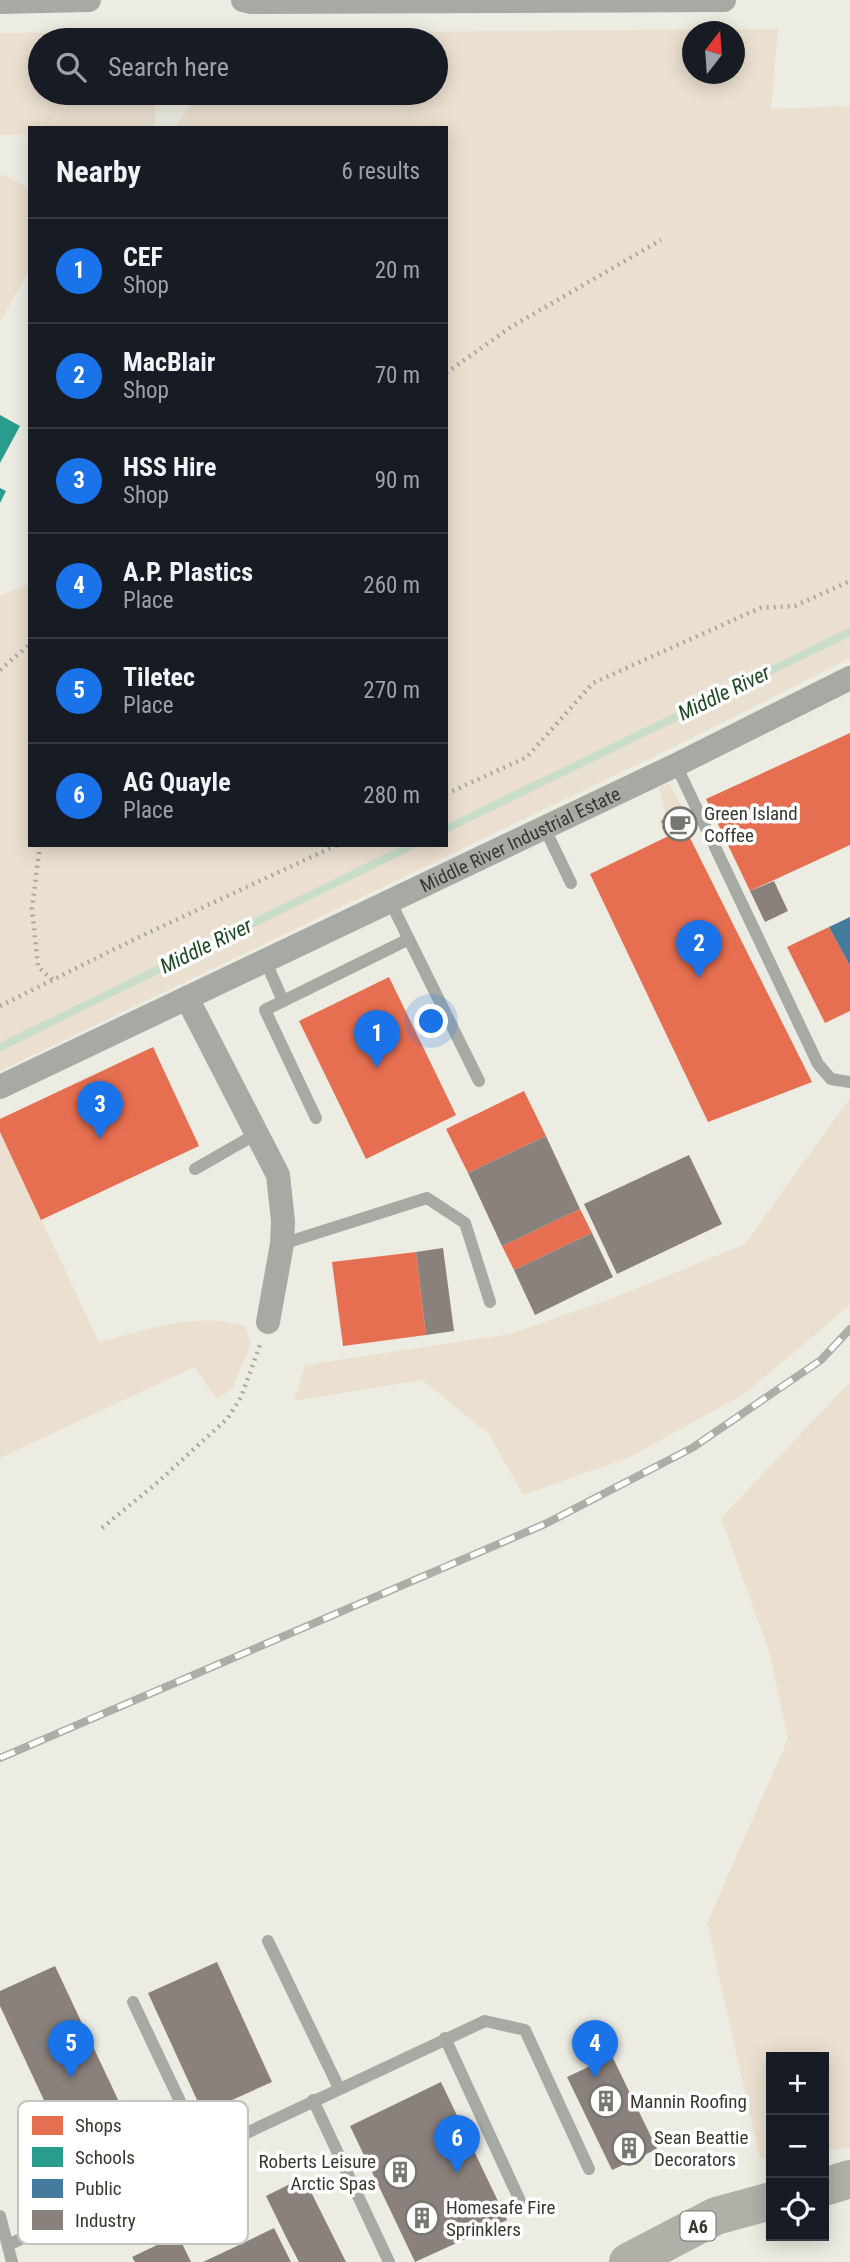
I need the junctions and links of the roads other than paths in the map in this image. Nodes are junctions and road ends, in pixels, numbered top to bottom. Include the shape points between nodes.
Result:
1 (89, 0) edge
2 (243, 0) edge
3 (724, 0) edge
4 (379, 1) edge
5 (507, 1) edge
6 (0, 2) edge
7 (850, 678) edge
8 (676, 765) junction
9 (544, 827) junction
10 (570, 884) dead end
11 (390, 901) junction
12 (409, 939) junction
13 (265, 960) junction
14 (187, 998) junction
15 (283, 1001) junction
16 (479, 1081) dead end
17 (850, 1082) edge
18 (0, 1087) edge
19 (316, 1118) dead end
20 (258, 1133) junction
21 (195, 1168) dead end
22 (282, 1244) junction
23 (490, 1302) dead end
24 (268, 1321) road end
25 (268, 1941) dead end
26 (133, 2002) dead end
27 (445, 2038) junction
28 (339, 2088) junction
29 (180, 2101) edge
30 (313, 2101) junction
31 (248, 2131) edge
32 (589, 2169) dead end
33 (850, 2179) edge
34 (829, 2185) edge
35 (766, 2202) edge
36 (521, 2203) dead end
37 (0, 2216) edge
38 (18, 2240) edge
39 (8, 2245) junction
40 (12, 2262) edge
41 (389, 2262) edge
42 (628, 2262) edge

1 - 6 street
2 - 4 street
3 - 5 street
4 - 5 street
7 - 8 street, Middle River Industrial Estate
8 - 9 street, Middle River Industrial Estate
8 - 17 lane via 818,1064 831,1079
9 - 10 lane
9 - 11 street, Middle River Industrial Estate
11 - 12 lane
11 - 13 street, Middle River Industrial Estate
12 - 15 lane
12 - 16 lane
13 - 14 street, Middle River Industrial Estate
13 - 15 lane
14 - 18 street, Middle River Industrial Estate
14 - 20 street
15 - 19 lane via 265,1010
20 - 21 lane
20 - 22 street via 278,1175
22 - 23 lane via 428,1198 464,1223
22 - 24 street
25 - 28 lane
26 - 29 lane
27 - 28 lane
27 - 32 lane via 485,2021 525,2030
27 - 36 lane
28 - 30 lane
30 - 31 lane
30 - 41 lane
33 - 34 highway
35 - 42 highway, A6 via 716,2217
37 - 39 lane
38 - 39 lane
39 - 40 lane

